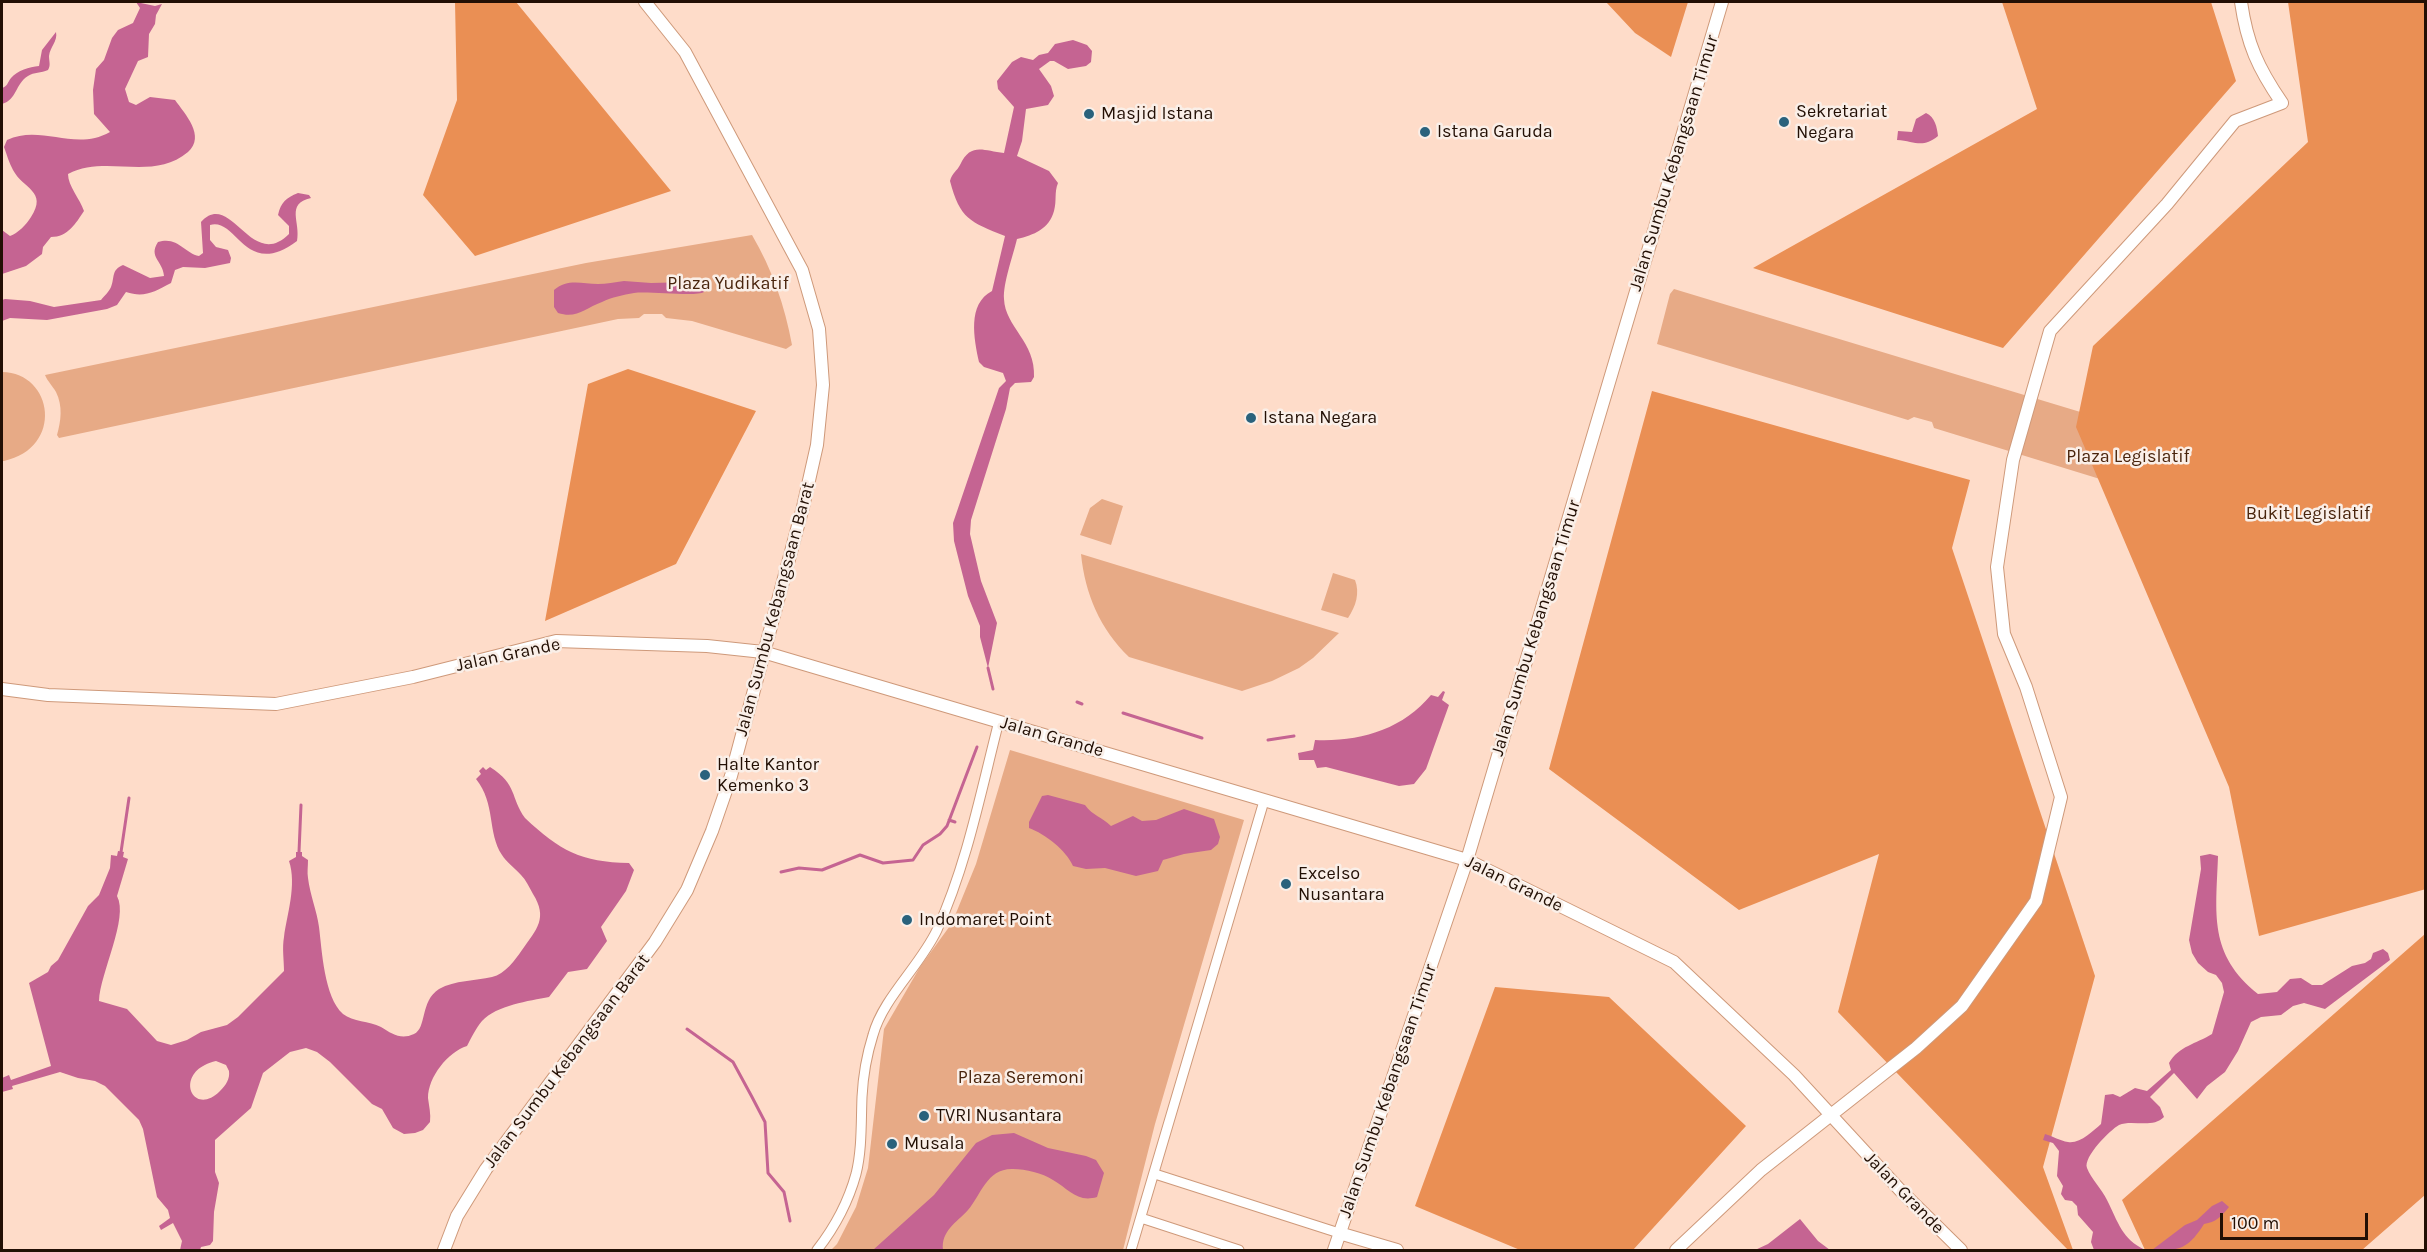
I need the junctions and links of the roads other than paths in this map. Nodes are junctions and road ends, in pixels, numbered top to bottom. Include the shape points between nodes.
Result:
1 (645, 2) edge
2 (1722, 2) edge
3 (2241, 2) edge
4 (763, 652) junction
5 (2, 689) edge
6 (999, 721) junction
7 (1264, 801) junction
8 (1467, 860) junction
9 (1831, 1115) junction
10 (1155, 1174) junction
11 (1141, 1218) junction
12 (1339, 1233) junction
13 (444, 1251) edge
14 (817, 1251) edge
15 (1131, 1251) edge
16 (1239, 1251) edge
17 (1334, 1251) edge
18 (1397, 1251) edge
19 (1676, 1251) edge
20 (1961, 1251) edge

1 - 4 street, Jalan Sumbu Kebangsaan Barat via 685,52 802,270 819,329 823,385 817,446
2 - 8 street, Jalan Sumbu Kebangsaan Timur
3 - 9 street via 2246,33 2262,74 2283,103 2235,121 2167,204 2050,331 2013,460 1997,567 2004,634 2026,687 2061,797 2036,901 1962,1006
4 - 5 street, Jalan Grande via 707,646 556,641 413,677 276,704 48,695
4 - 6 street, Jalan Grande
4 - 13 street, Jalan Sumbu Kebangsaan Barat via 731,776 687,890 655,942 486,1169 457,1216
6 - 7 street, Jalan Grande
6 - 14 street via 970,837 946,910 921,959 873,1032 862,1094 856,1172 842,1213
7 - 8 street, Jalan Grande
7 - 10 street
8 - 9 street, Jalan Grande via 1674,962
8 - 12 street, Jalan Sumbu Kebangsaan Timur
9 - 19 street via 1761,1170
9 - 20 street, Jalan Grande
10 - 11 street
10 - 12 street
11 - 15 street
11 - 16 street
12 - 17 street, Jalan Sumbu Kebangsaan Timur
12 - 18 street

